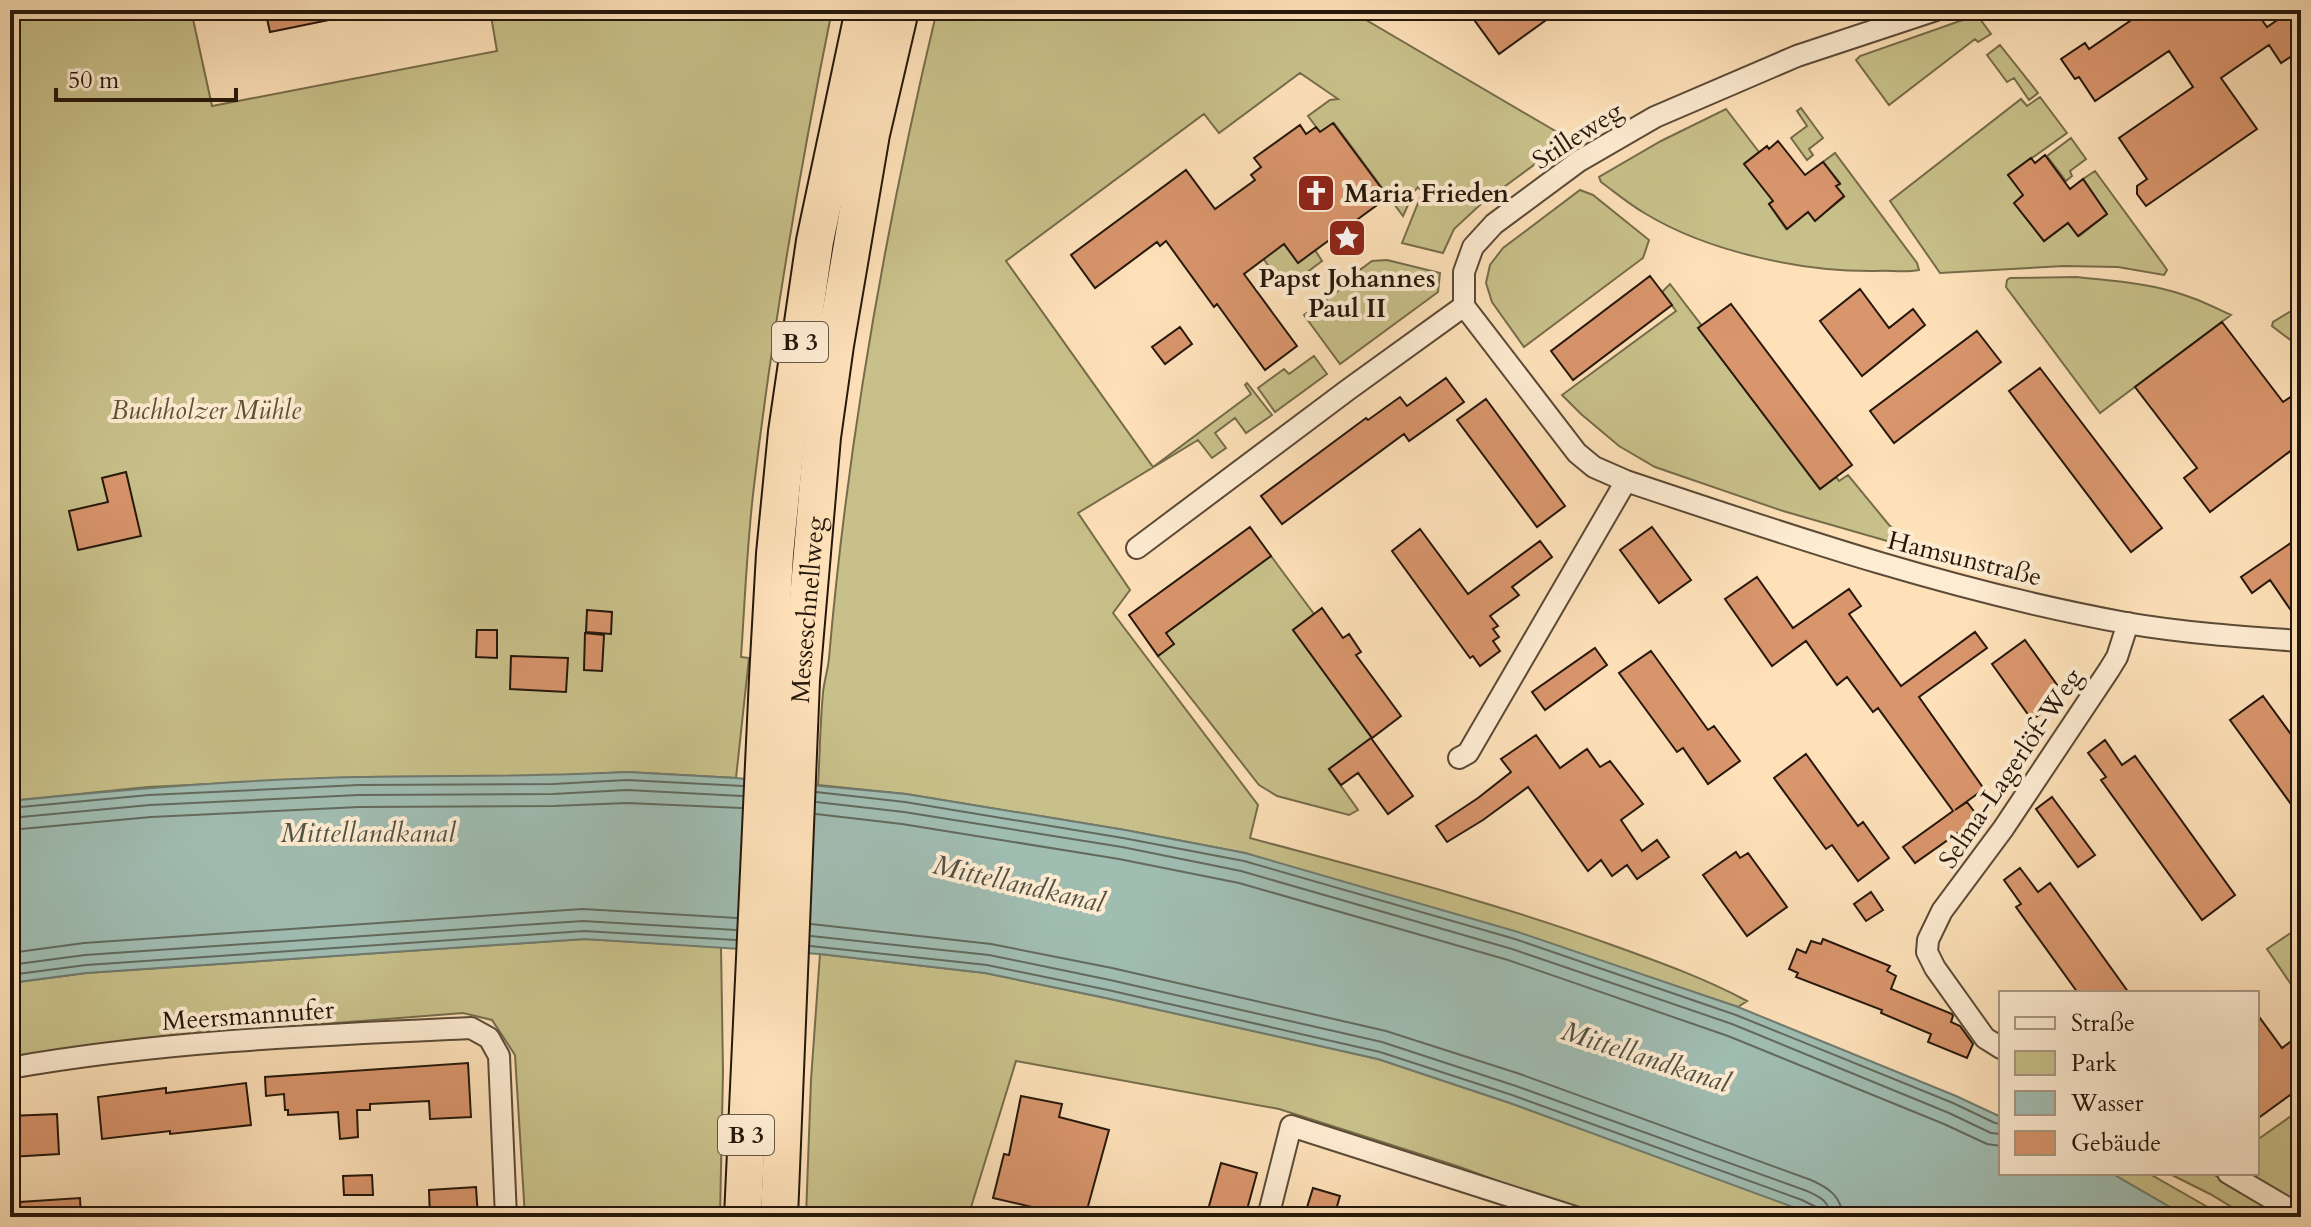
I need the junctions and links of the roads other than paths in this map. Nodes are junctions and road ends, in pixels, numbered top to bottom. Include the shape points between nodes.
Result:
1 (864, 10) edge
2 (900, 10) edge
3 (1936, 10) edge
4 (1464, 306) junction
5 (1626, 481) junction
6 (1137, 548) dead end
7 (2128, 623) junction
8 (2301, 641) edge
9 (785, 679) junction
10 (1459, 758) dead end
11 (1999, 1047) edge
12 (10, 1068) edge
13 (2231, 1175) edge
14 (2301, 1216) edge
15 (506, 1217) edge
16 (743, 1217) edge
17 (779, 1217) edge
18 (1268, 1217) edge
19 (1575, 1217) edge

1 - 9 highway, Messeschnellweg / B 3 via 815,241 787,432 775,554
2 - 9 highway, Messeschnellweg / B 3 via 871,134
3 - 4 street, Stilleweg via 1797,56 1716,90 1655,117 1579,161 1494,224 1473,247 1464,272
4 - 5 street, Hamsunstraße via 1577,453
4 - 6 street
5 - 7 street, Hamsunstraße via 1849,555
5 - 10 street via 1468,753
7 - 8 street, Hamsunstraße
7 - 11 street, Selma-Lagerlöf-Weg via 2109,670 1942,911 1928,940 1935,968 1985,1038
9 - 16 highway, Messeschnellweg / B 3 via 750,1053
9 - 17 highway, Messeschnellweg / B 3 via 786,1057
12 - 15 street, Meersmannufer via 274,1037 471,1028 489,1038 499,1056
13 - 14 street
18 - 19 street via 1291,1126

